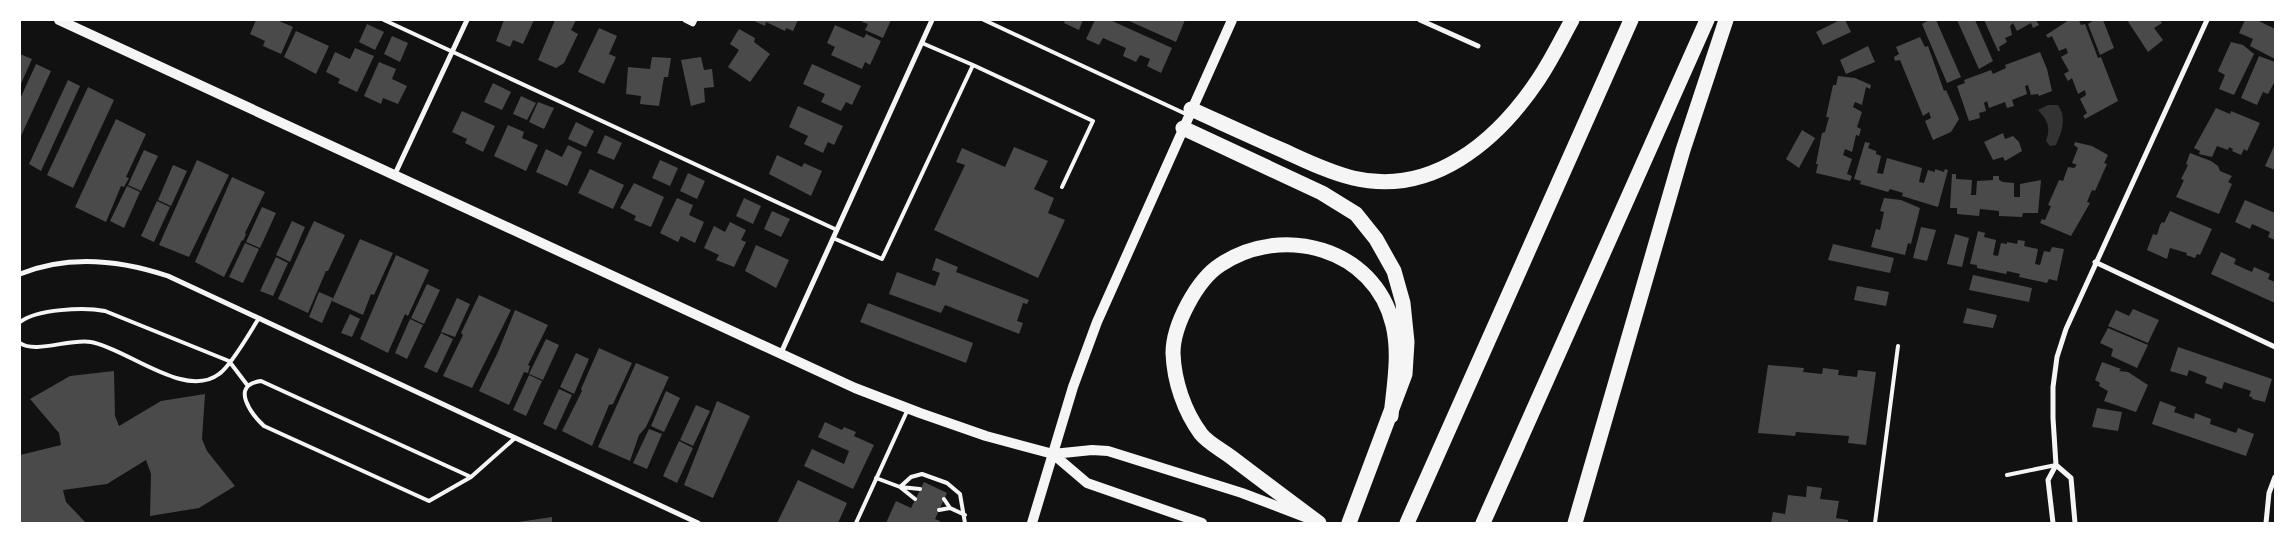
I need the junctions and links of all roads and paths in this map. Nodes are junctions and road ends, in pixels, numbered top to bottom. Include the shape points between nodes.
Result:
1 (58, 20) edge
2 (384, 20) edge
3 (467, 20) edge
4 (684, 20) edge
5 (932, 20) edge
6 (984, 20) edge
7 (1232, 20) edge
8 (1420, 20) edge
9 (1572, 20) edge
10 (1632, 20) edge
11 (1707, 20) edge
12 (1726, 20) edge
13 (2207, 20) edge
14 (694, 22) edge
15 (922, 43) junction
16 (1478, 46) dead end
17 (452, 52) junction
18 (973, 65) junction
19 (1188, 118) junction
20 (395, 174) junction
21 (1062, 188) dead end
22 (837, 230) junction
23 (833, 238) junction
24 (2095, 262) junction
25 (20, 274) edge
26 (259, 318) junction
27 (20, 322) edge
28 (20, 343) edge
29 (1898, 346) dead end
30 (2275, 347) edge
31 (780, 354) junction
32 (229, 361) junction
33 (248, 386) junction
34 (908, 409) junction
35 (1391, 416) junction
36 (515, 438) junction
37 (1053, 454) junction
38 (2056, 465) junction
39 (2007, 475) dead end
40 (471, 477) junction
41 (2275, 477) edge
42 (876, 478) junction
43 (900, 487) junction
44 (920, 489) dead end
45 (915, 499) dead end
46 (944, 499) dead end
47 (950, 508) junction
48 (939, 510) dead end
49 (965, 515) junction
50 (698, 523) edge
51 (856, 523) edge
52 (965, 523) edge
53 (1032, 523) edge
54 (1202, 523) edge
55 (1319, 523) edge
56 (1349, 523) edge
57 (1407, 523) edge
58 (1483, 523) edge
59 (1575, 523) edge
60 (1875, 523) edge
61 (2053, 523) edge
62 (2075, 523) edge
63 (2266, 523) edge

1 - 20 main road
2 - 17 lane
3 - 17 street
4 - 14 street
5 - 15 street
6 - 19 lane
7 - 19 main road
8 - 16 street
9 - 19 highway via 1538,79 1504,124 1483,144 1455,163 1424,176 1386,182 1352,178
10 - 57 highway
11 - 58 highway
12 - 59 highway via 1683,150
13 - 24 street
15 - 18 lane
15 - 22 street
17 - 20 street
17 - 22 lane
18 - 21 lane via 1093,121
18 - 23 lane via 882,259
19 - 35 highway via 1356,214 1376,239 1394,271 1407,342 1405,374
19 - 37 main road via 1097,322
20 - 31 main road
22 - 23 street
23 - 31 street
24 - 30 street
24 - 38 street via 2066,329 2058,357 2052,418
25 - 26 street via 56,263 115,262 142,267 175,279
26 - 32 lane
26 - 36 street
27 - 32 lane via 43,313 92,308
28 - 32 lane via 32,348 90,341 187,381 208,380 220,374
29 - 60 lane
31 - 34 main road
32 - 33 lane
33 - 40 lane via 261,381
33 - 40 lane via 246,405 264,426 429,501
34 - 37 main road via 986,436
34 - 42 lane
35 - 55 highway via 1397,354 1393,325 1381,295 1360,270 1343,258 1312,246 1280,243 1265,246 1219,265 1194,290 1181,319 1173,351 1178,389 1202,435
35 - 56 highway
36 - 40 lane
36 - 50 street
37 - 53 main road
37 - 54 main road via 1087,483
37 - 55 main road via 1108,451 1242,493
38 - 39 lane
38 - 61 street via 2048,480
38 - 62 street via 2071,478
41 - 63 street via 2269,494
42 - 43 lane
42 - 51 lane
43 - 44 lane
43 - 45 lane
43 - 49 lane via 911,477 922,474 947,484 960,494
46 - 47 lane
47 - 48 lane
47 - 49 lane
49 - 52 lane

